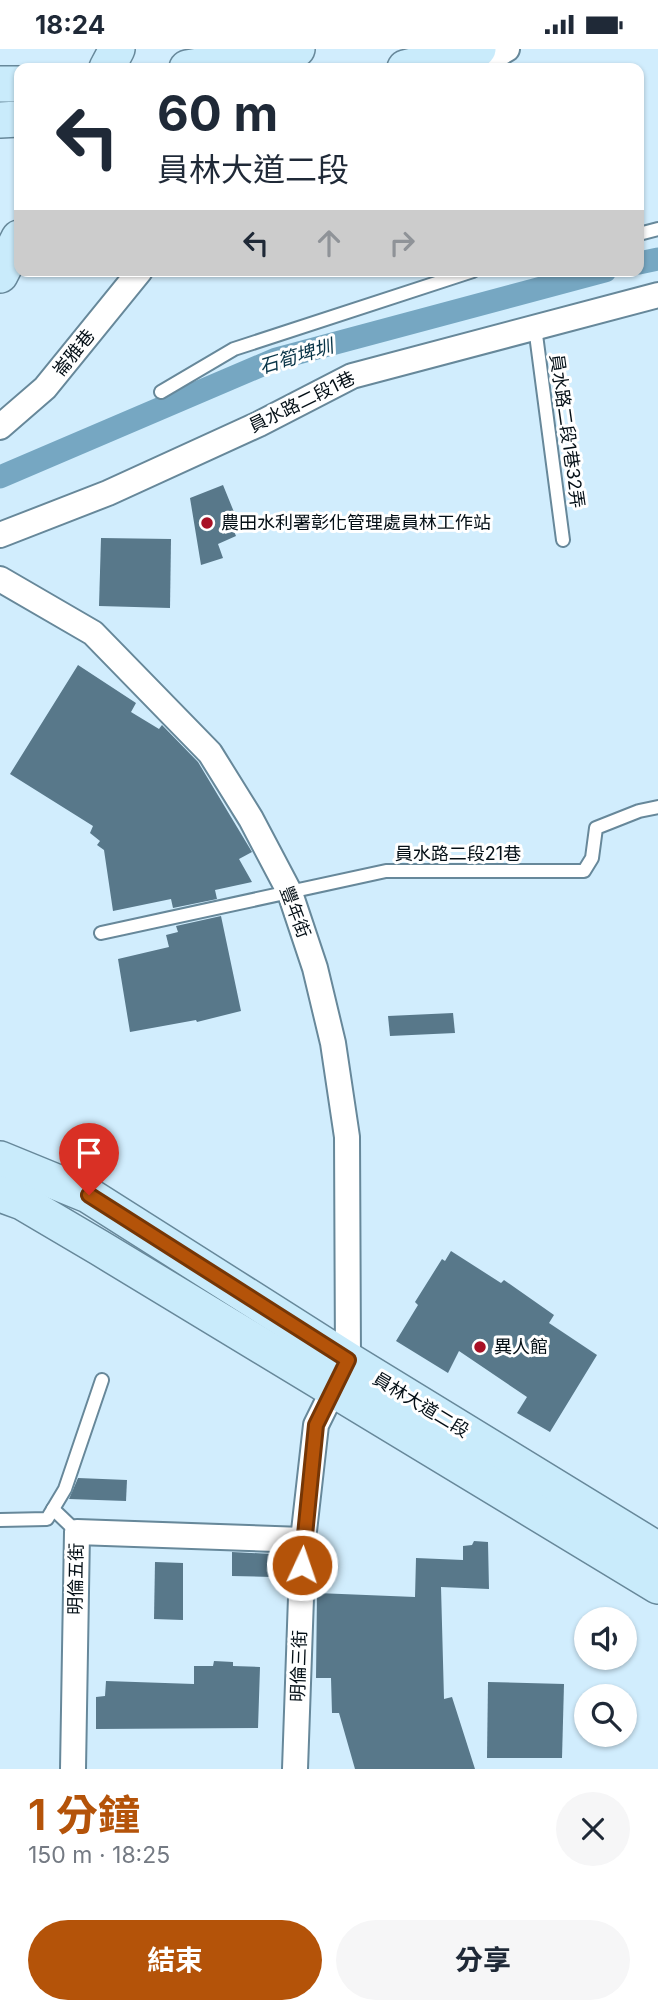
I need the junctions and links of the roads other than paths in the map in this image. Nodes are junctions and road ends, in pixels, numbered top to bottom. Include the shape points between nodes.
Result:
1 (297, 49) edge
2 (478, 49) edge
3 (507, 49) edge
4 (216, 63) edge
5 (424, 63) edge
6 (483, 63) edge
7 (14, 248) edge
8 (0, 275) edge
9 (135, 277) edge
10 (456, 277) edge
11 (658, 295) edge
12 (535, 327) junction
13 (161, 392) dead end
14 (0, 427) edge
15 (0, 535) edge
16 (563, 540) dead end
17 (0, 579) edge
18 (658, 807) edge
19 (290, 893) junction
20 (101, 933) dead end
21 (0, 1159) edge
22 (0, 1194) edge
23 (341, 1375) junction
24 (102, 1380) dead end
25 (53, 1509) junction
26 (0, 1520) edge
27 (77, 1532) junction
28 (303, 1540) junction
29 (658, 1550) edge
30 (658, 1586) edge
31 (74, 1769) edge
32 (295, 1769) edge

1 - 4 street
2 - 5 street
3 - 6 street
7 - 8 street
9 - 14 street, 崙雅巷 via 45,388
10 - 13 lane via 234,349
11 - 12 street, 員水路二段1巷
12 - 15 street, 員水路二段1巷 via 352,376 108,493
12 - 16 lane, 員水路二段1巷32弄
17 - 19 street, 豐年街 via 93,633 210,753
18 - 19 lane, 員水路二段21巷 via 596,828 593,858 584,871 386,871
19 - 20 lane, 員水路二段21巷
19 - 23 street, 豐年街 via 316,968 347,1137
21 - 23 street, 員林大道二段 via 89,1195
22 - 23 street, 員林大道二段 via 22,1202 294,1363
23 - 28 street, 明倫三街 via 316,1425
23 - 29 street, 員林大道二段
23 - 30 street, 員林大道二段
24 - 25 lane via 65,1489
25 - 26 lane via 47,1519
25 - 27 lane
27 - 28 street, 明倫五街
27 - 31 street, 明倫五街
28 - 32 street, 明倫三街

